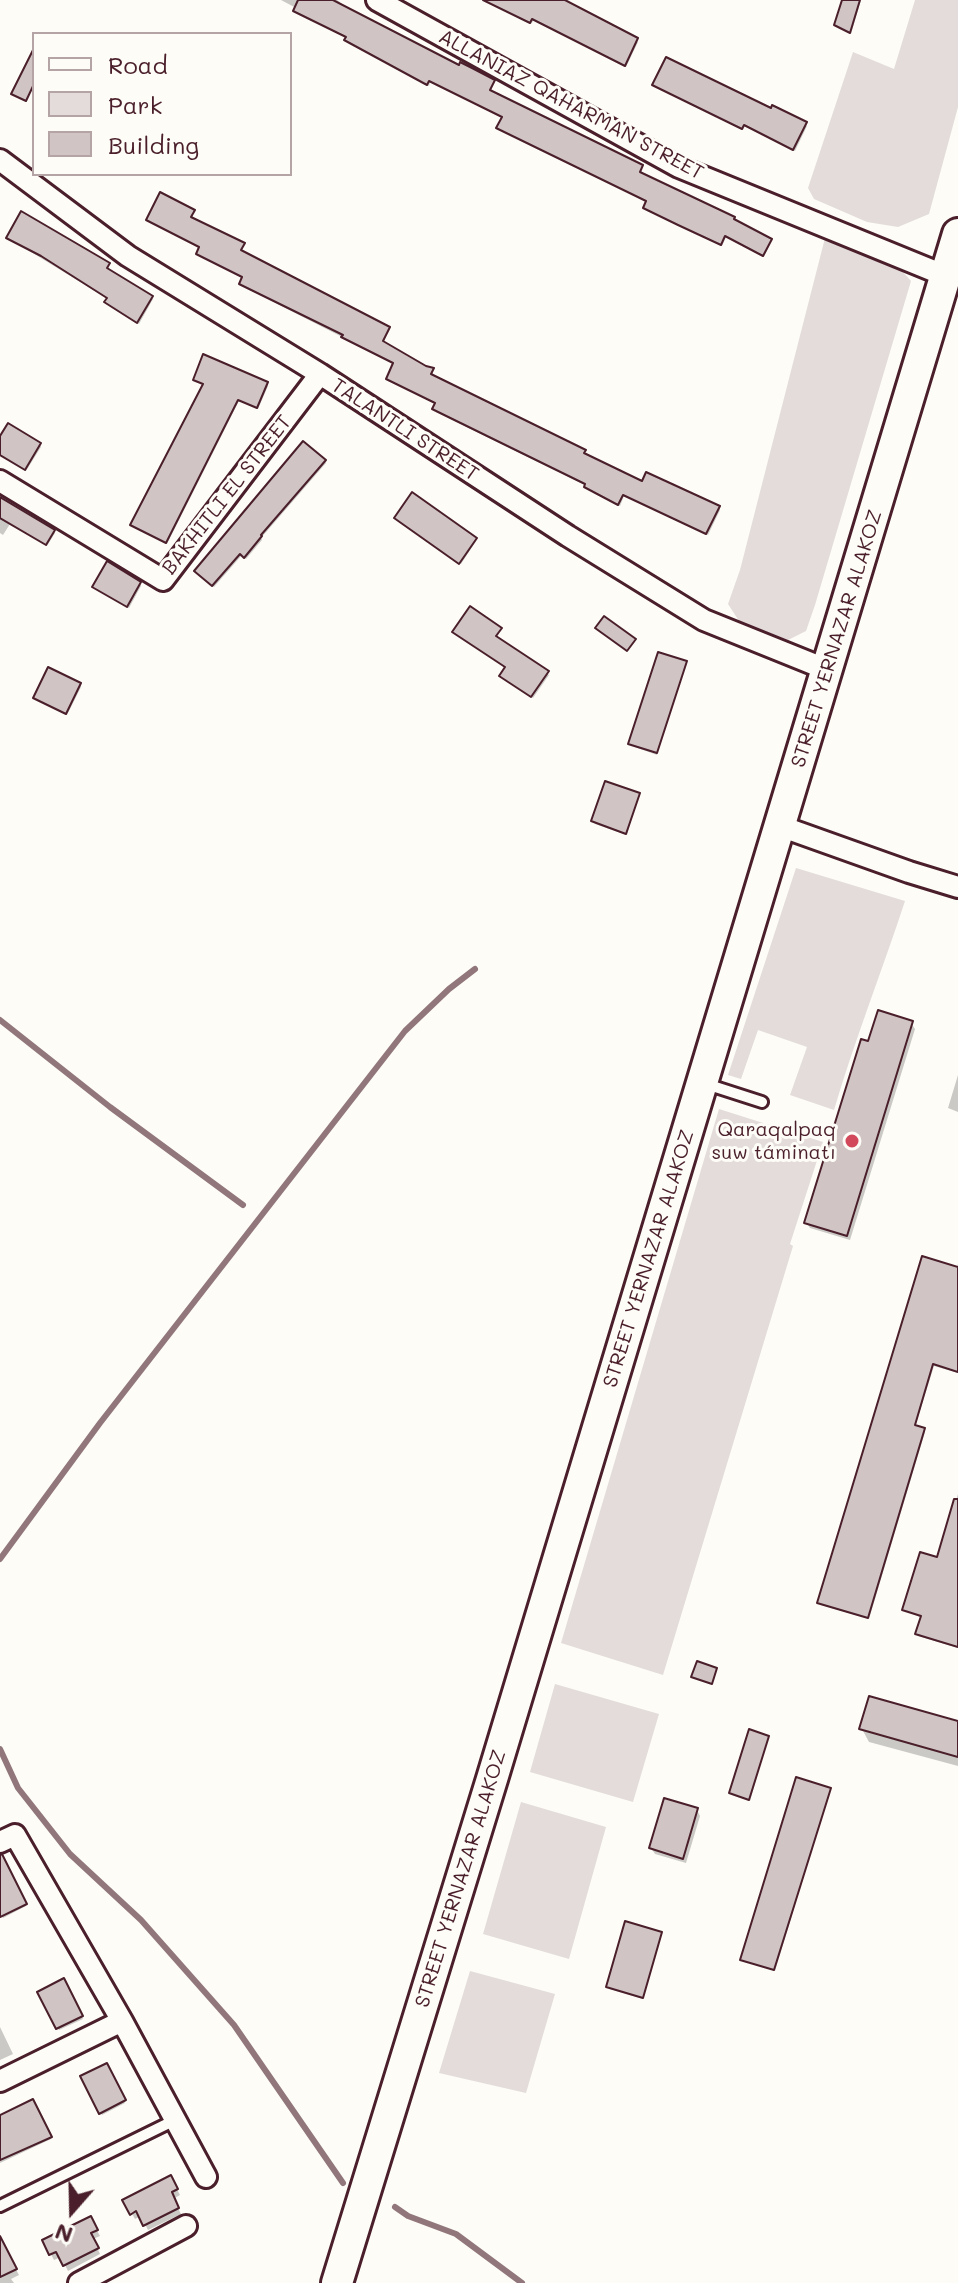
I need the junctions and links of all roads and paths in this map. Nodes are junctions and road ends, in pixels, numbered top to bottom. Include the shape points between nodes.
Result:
1 (377, 0) edge
2 (0, 160) edge
3 (958, 234) edge
4 (946, 276) junction
5 (320, 374) junction
6 (0, 481) edge
7 (828, 670) junction
8 (780, 826) junction
9 (958, 887) edge
10 (702, 1083) junction
11 (762, 1102) dead end
12 (7, 1839) edge
13 (122, 2021) junction
14 (0, 2081) edge
15 (175, 2120) junction
16 (206, 2177) dead end
17 (0, 2206) edge
18 (186, 2226) dead end
19 (79, 2283) edge
20 (337, 2283) edge

1 - 4 street, ALLANIAZ QAHARMAN STREET via 679,167
2 - 5 street, TALANTLI STREET via 128,256
3 - 4 main road, STREET YERNAZAR ALAKOZ
4 - 7 main road, STREET YERNAZAR ALAKOZ
5 - 6 street, BAKHITLI EL STREET via 163,580
5 - 7 street, TALANTLI STREET via 704,620
7 - 8 main road, STREET YERNAZAR ALAKOZ
8 - 9 street
8 - 10 main road, STREET YERNAZAR ALAKOZ
10 - 11 lane
10 - 20 main road, STREET YERNAZAR ALAKOZ
12 - 13 street
13 - 14 street
13 - 15 street
15 - 16 street
15 - 17 lane
18 - 19 street

